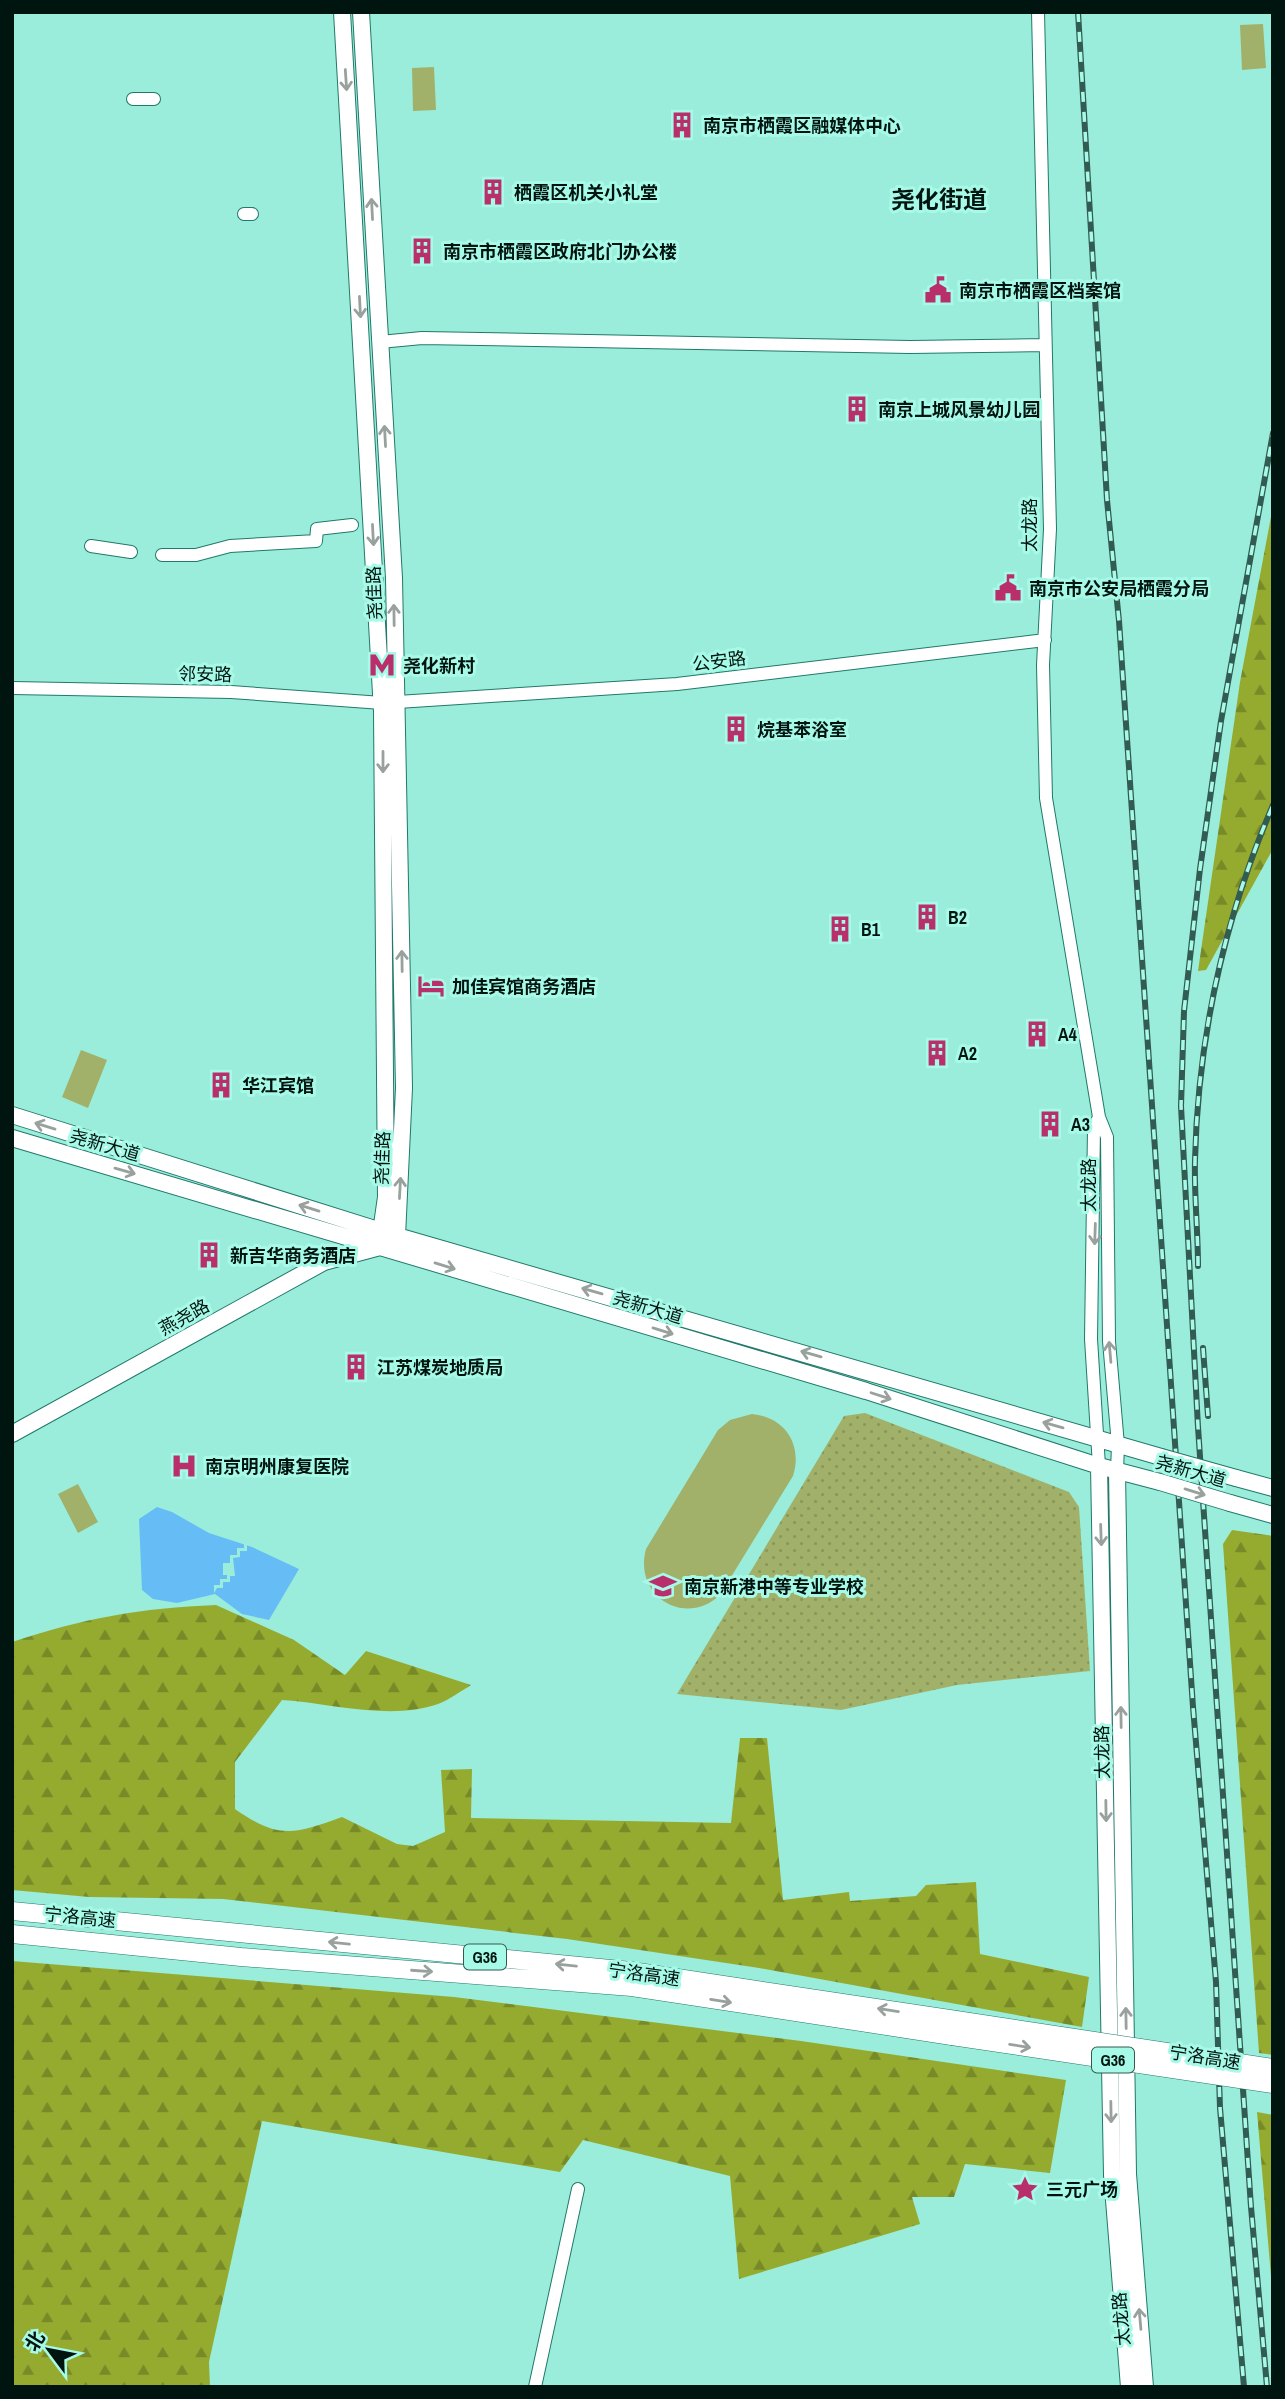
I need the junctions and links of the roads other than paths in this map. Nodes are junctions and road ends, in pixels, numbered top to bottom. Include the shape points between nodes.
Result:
1 (342, 12) edge
2 (360, 12) edge
3 (1038, 12) edge
4 (133, 99) dead end
5 (154, 99) dead end
6 (380, 342) junction
7 (1045, 345) junction
8 (352, 525) dead end
9 (91, 546) dead end
10 (131, 552) dead end
11 (162, 555) dead end
12 (1045, 639) junction
13 (12, 688) edge
14 (389, 702) junction
15 (12, 1115) edge
16 (1100, 1117) junction
17 (12, 1138) edge
18 (385, 1240) junction
19 (12, 1434) edge
20 (1098, 1438) junction
21 (1118, 1445) junction
22 (1099, 1466) junction
23 (1117, 1471) junction
24 (1273, 1488) edge
25 (1273, 1515) edge
26 (12, 1901) edge
27 (12, 1911) edge
28 (134, 1923) junction
29 (12, 1934) edge
30 (12, 1945) edge
31 (241, 1957) junction
32 (954, 2028) junction
33 (1273, 2068) edge
34 (1273, 2084) edge
35 (578, 2189) dead end
36 (535, 2387) edge
37 (1129, 2387) edge
38 (1145, 2387) edge

1 -> 14 main road, 尧佳路
6 -> 2 main road, 尧佳路
3 - 7 street, 太龙路
4 - 5 street
6 - 7 street via 422,338 910,347
14 -> 6 main road, 尧佳路 via 394,578
7 - 12 street, 太龙路 via 1050,529
8 - 11 street via 317,529 316,541 230,545 196,555
9 - 10 street
12 - 14 street, 公安路 via 677,684
12 - 16 street, 太龙路 via 1046,798
13 - 14 street, 邻安路 via 231,692
14 - 18 main road, 尧佳路 via 404,1088
18 -> 15 main road, 尧新大道
16 -> 20 street, 太龙路 via 1094,1128 1091,1327
21 -> 16 street, 太龙路 via 1109,1341 1107,1137
17 -> 18 main road, 尧新大道
18 - 19 main road, 燕尧路 via 324,1262
20 -> 18 main road, 尧新大道
18 -> 22 main road, 尧新大道
20 - 21 main road, 尧新大道
20 - 22 street, 太龙路
21 - 23 street, 太龙路
21 - 24 main road, 尧新大道, bridge
22 - 23 main road, 尧新大道
22 -> 37 main road, 太龙路 via 1112,2175
23 -> 25 main road, 尧新大道, bridge
38 -> 23 main road, 太龙路 via 1128,2174
26 - 28 highway
27 - 28 highway, 宁洛高速 / G36
32 -> 28 highway, 宁洛高速 / G36 via 631,1971
29 - 31 highway, 宁洛高速 / G36
30 - 31 highway via 92,1953
31 -> 32 highway, 宁洛高速 / G36 via 632,1987
32 - 33 highway, 宁洛高速 / G36, bridge
32 -> 34 highway, 宁洛高速 / G36, bridge
35 - 36 street

